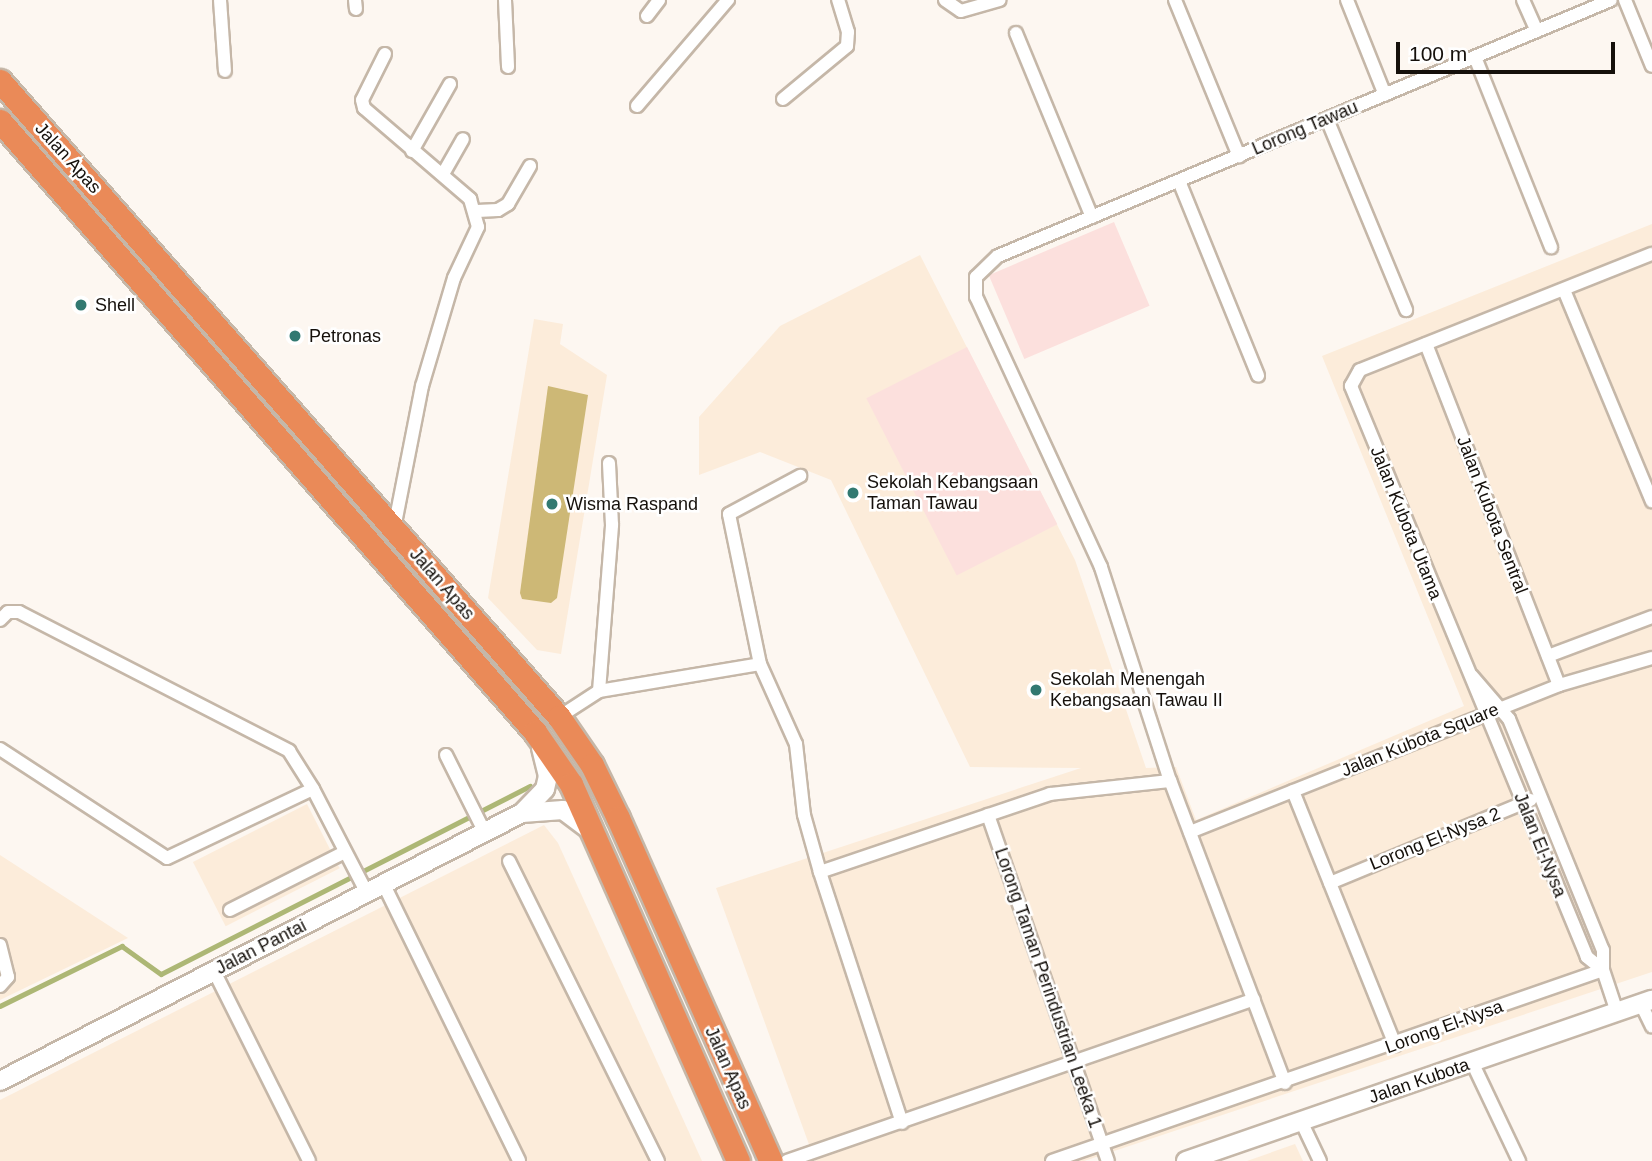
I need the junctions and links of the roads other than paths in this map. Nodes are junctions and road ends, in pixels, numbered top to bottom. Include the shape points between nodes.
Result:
1 (220, 0) edge
2 (505, 0) edge
3 (659, 0) edge
4 (728, 0) edge
5 (838, 0) edge
6 (945, 0) edge
7 (999, 0) edge
8 (1175, 0) edge
9 (1347, 0) edge
10 (1524, 0) edge
11 (1611, 0) edge
12 (1625, 0) edge
13 (647, 16) dead end
14 (1537, 31) junction
15 (1016, 33) dead end
16 (385, 54) dead end
17 (1475, 57) junction
18 (1652, 66) edge
19 (508, 67) dead end
20 (225, 71) dead end
21 (0, 81) edge
22 (450, 83) dead end
23 (1385, 94) junction
24 (783, 99) dead end
25 (637, 106) dead end
26 (1327, 119) junction
27 (0, 121) edge
28 (463, 139) dead end
29 (412, 151) junction
30 (1239, 156) junction
31 (530, 166) dead end
32 (443, 173) junction
33 (1179, 181) junction
34 (477, 211) junction
35 (1092, 217) junction
36 (1551, 247) dead end
37 (1652, 254) edge
38 (1564, 290) junction
39 (1406, 310) dead end
40 (1426, 344) junction
41 (1258, 376) dead end
42 (609, 463) dead end
43 (800, 476) dead end
44 (1652, 501) edge
45 (394, 529) junction
46 (1652, 617) edge
47 (0, 620) edge
48 (1548, 656) junction
49 (1652, 658) edge
50 (760, 664) junction
51 (1465, 668) junction
52 (1559, 685) junction
53 (599, 691) junction
54 (1502, 707) junction
55 (1484, 715) junction
56 (559, 717) junction
57 (535, 732) junction
58 (0, 749) edge
59 (446, 755) dead end
60 (1170, 781) junction
61 (313, 789) junction
62 (1293, 791) junction
63 (1541, 796) junction
64 (1523, 803) junction
65 (522, 813) junction
66 (988, 815) junction
67 (482, 828) junction
68 (1190, 832) junction
69 (595, 834) junction
70 (348, 858) junction
71 (509, 861) dead end
72 (820, 872) junction
73 (1330, 883) junction
74 (384, 885) junction
75 (365, 889) junction
76 (230, 910) dead end
77 (0, 945) edge
78 (1603, 970) junction
79 (214, 971) junction
80 (0, 986) edge
81 (1254, 999) junction
82 (1646, 1002) edge
83 (1617, 1012) junction
84 (1652, 1027) edge
85 (1395, 1045) junction
86 (718, 1046) junction
87 (1074, 1062) junction
88 (1472, 1062) junction
89 (0, 1081) edge
90 (1285, 1083) junction
91 (1301, 1121) junction
92 (902, 1123) junction
93 (1102, 1143) junction
94 (825, 1156) edge
95 (309, 1161) edge
96 (519, 1161) edge
97 (658, 1161) edge
98 (738, 1161) edge
99 (757, 1161) edge
100 (771, 1161) edge
101 (787, 1161) edge
102 (815, 1161) edge
103 (1052, 1161) edge
104 (1108, 1161) edge
105 (1186, 1161) edge
106 (1320, 1161) edge
107 (1519, 1161) edge

1 - 20 street
2 - 19 street
3 - 13 street
4 - 25 street
5 - 24 street via 848,32 847,46
6 - 7 street via 961,11
8 - 30 street
9 - 23 street
10 - 14 street
11 - 14 street, Lorong Tawau
12 - 18 street
14 - 17 street, Lorong Tawau
15 - 35 street
16 - 29 street via 362,100 364,108
17 - 23 street, Lorong Tawau
17 - 36 street
21 - 45 highway, Jalan Apas
22 - 29 street
23 - 26 street, Lorong Tawau
26 - 30 street, Lorong Tawau
26 - 39 street
27 - 57 highway, Jalan Apas
28 - 32 street
29 - 32 street
30 - 33 street, Lorong Tawau
31 - 34 street via 508,204 498,210
32 - 34 street
33 - 35 street, Lorong Tawau
33 - 41 street
34 - 45 street via 478,227 454,278 422,386
35 - 60 street, Lorong Tawau via 998,256 976,277 976,297 1101,567
37 - 38 street
38 - 40 street
38 - 44 street
40 - 48 street, Jalan Kubota Sentral
40 - 51 street, Jalan Kubota Utama via 1353,376 1351,386
42 - 53 street via 611,551
43 - 50 street via 729,514
45 - 56 highway, Jalan Apas
46 - 48 street
47 - 61 street via 8,612 19,612 289,751
48 - 52 street, Jalan Kubota Sentral
49 - 52 street, Jalan Kubota Square
50 - 53 street
50 - 72 street via 796,744 804,815
51 - 54 street, Jalan Kubota Utama
51 - 55 street, Jalan Kubota Utama
52 - 54 street, Jalan Kubota Square
53 - 56 street
54 - 55 street, Jalan Kubota Square
54 - 63 street, Jalan El-Nysa
55 - 62 street, Jalan Kubota Square
55 - 64 street, Jalan El-Nysa
56 - 86 highway, Jalan Apas via 592,765 618,818
57 - 65 street via 548,776 545,789
57 - 69 highway, Jalan Apas via 571,784
58 - 61 street via 167,858
59 - 67 street
60 - 66 street via 1061,792
60 - 68 street
61 - 70 street
62 - 68 street, Jalan Kubota Square
62 - 73 street
63 - 64 street, Lorong El-Nysa 2
63 - 78 street, Jalan El-Nysa via 1603,950
64 - 73 street, Lorong El-Nysa 2
64 - 78 street, Jalan El-Nysa via 1587,957
65 - 67 street, Jalan Pantai
65 - 69 street via 563,810
66 - 72 street
66 - 87 street, Lorong Taman Perindustrian Leeka 1
67 - 74 street, Jalan Pantai
68 - 81 street
69 - 98 highway, Jalan Apas
70 - 75 street
70 - 76 street
71 - 97 street
72 - 92 street
73 - 85 street
74 - 75 street, Jalan Pantai
74 - 96 street
75 - 79 street, Jalan Pantai
77 - 80 street via 8,977
78 - 83 street, Jalan El-Nysa
78 - 85 street, Lorong El-Nysa
79 - 89 street, Jalan Pantai
79 - 95 street
81 - 87 street
81 - 90 street
82 - 83 street, Jalan Kubota
82 - 84 street
83 - 88 street, Jalan Kubota
85 - 90 street, Lorong El-Nysa
86 - 99 highway
86 - 100 highway, Jalan Apas
87 - 92 street
87 - 93 street, Lorong Taman Perindustrian Leeka 1
88 - 91 street, Jalan Kubota
88 - 107 street
90 - 93 street, Lorong El-Nysa
91 - 105 street, Jalan Kubota
91 - 106 street
92 - 94 street
93 - 103 street, Lorong El-Nysa
93 - 104 street, Lorong Taman Perindustrian Leeka 1
94 - 101 street
94 - 102 street

